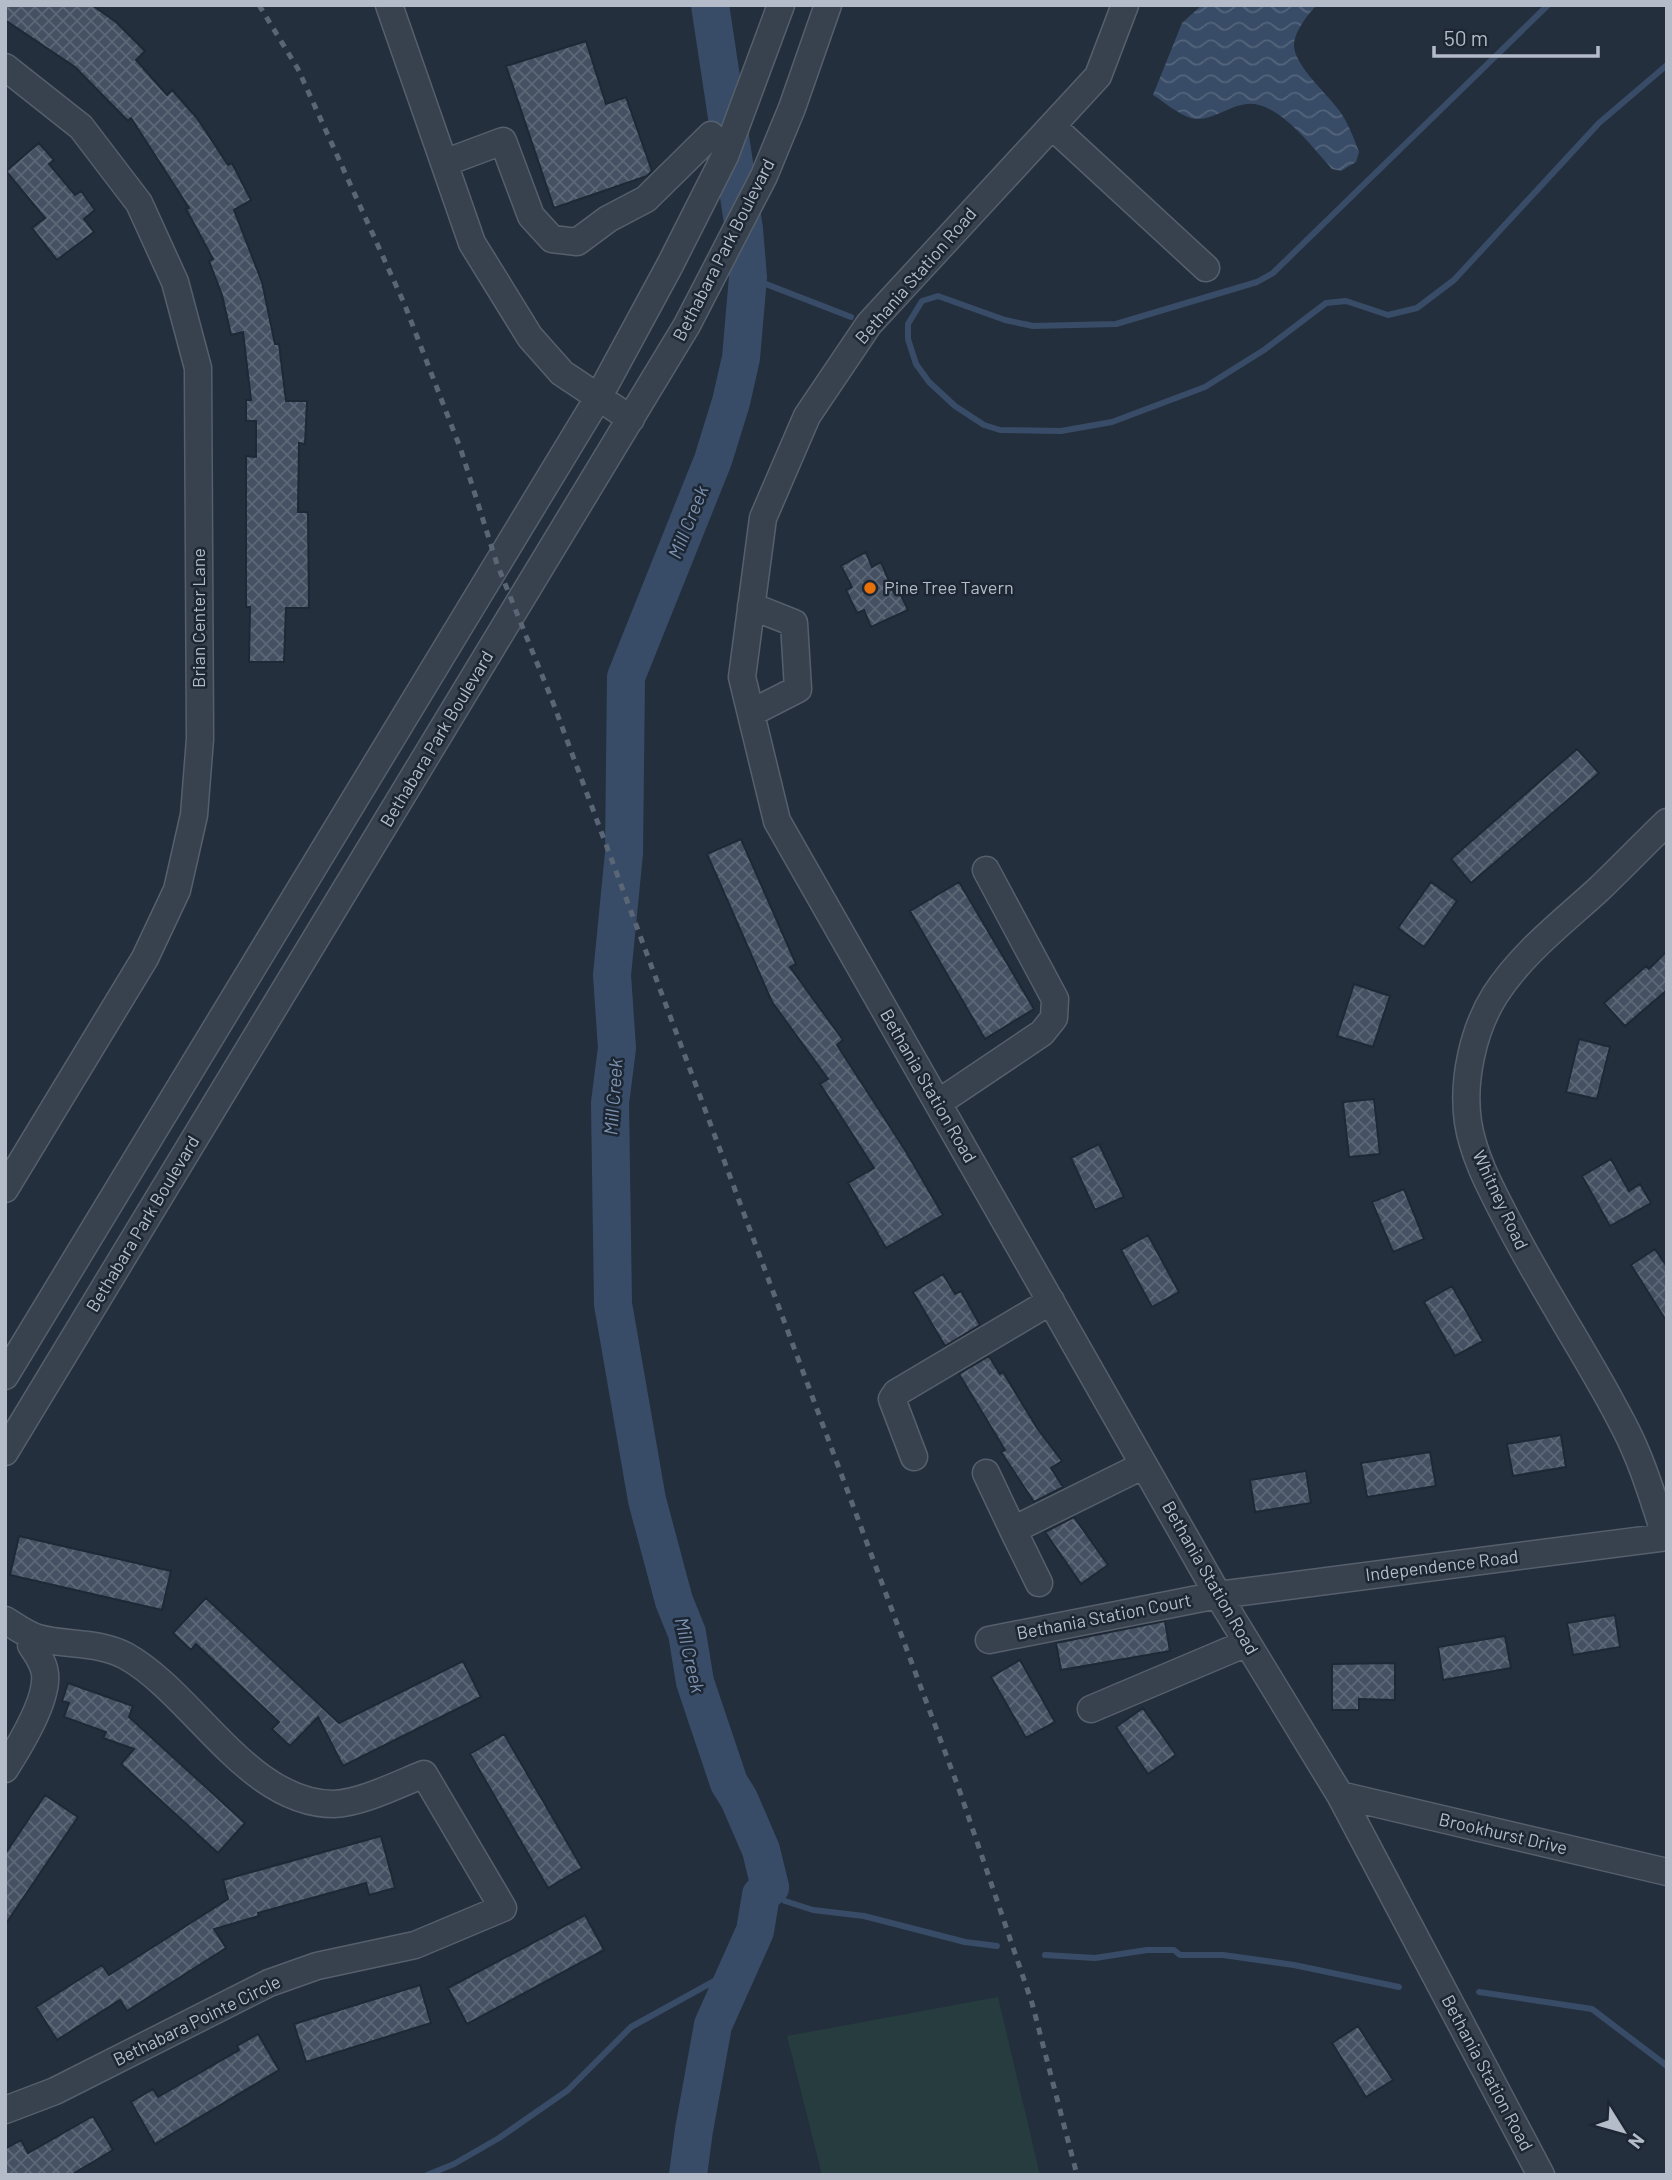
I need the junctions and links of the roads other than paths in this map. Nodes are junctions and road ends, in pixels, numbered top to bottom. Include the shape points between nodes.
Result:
1 (389, 5) edge
2 (781, 5) edge
3 (1125, 5) edge
4 (824, 18) edge
5 (5, 66) edge
6 (1052, 127) junction
7 (711, 135) dead end
8 (444, 163) junction
9 (1206, 268) dead end
10 (598, 398) junction
11 (631, 419) junction
12 (751, 606) junction
13 (751, 713) junction
14 (1667, 822) edge
15 (986, 870) dead end
16 (938, 1103) junction
17 (5, 1189) edge
18 (1051, 1301) junction
19 (5, 1376) edge
20 (5, 1452) edge
21 (914, 1457) dead end
22 (1144, 1465) junction
23 (986, 1473) dead end
24 (1013, 1530) junction
25 (1666, 1537) edge
26 (1039, 1583) dead end
27 (1218, 1595) junction
28 (5, 1620) edge
29 (36, 1638) junction
30 (989, 1640) dead end
31 (1247, 1643) junction
32 (1091, 1709) dead end
33 (5, 1769) edge
34 (1340, 1795) junction
35 (1667, 1872) edge
36 (5, 2110) edge
37 (1541, 2175) edge

1 - 8 street
2 - 10 street via 725,156
3 - 6 street, Bethania Station Road via 1098,76
4 - 11 street, Bethabara Park Boulevard via 764,176 687,325
5 - 17 street, Brian Center Lane via 81,127 139,204 175,282 198,368 200,739 194,815 177,890 145,958
6 - 9 street
6 - 12 street, Bethania Station Road via 869,324 807,416 763,518
7 - 8 street via 646,199 577,242 552,239 531,216 503,141
8 - 10 street via 472,243 530,337 562,373
10 - 11 street
10 - 19 street
11 - 20 street, Bethabara Park Boulevard
12 - 13 street, Bethania Station Road via 742,677
12 - 13 street via 793,623 798,690
13 - 16 street, Bethania Station Road via 777,821
14 - 25 street, Whitney Road via 1547,935 1494,996 1470,1063 1466,1093 1468,1122 1491,1189 1609,1398 1636,1452
15 - 16 street via 1055,999 1054,1018 1042,1033
16 - 18 street, Bethania Station Road
18 - 21 street via 896,1393 892,1399
18 - 22 street, Bethania Station Road
22 - 24 street
22 - 27 street, Bethania Station Road
23 - 24 street
24 - 26 street
25 - 27 street, Independence Road
27 - 30 street, Bethania Station Court
27 - 31 street, Bethania Station Road
28 - 29 street, Bethabara Pointe Circle
29 - 33 street via 31,1645 43,1663 45,1681 37,1709
29 - 36 street, Bethabara Pointe Circle via 124,1655 164,1685 228,1749 284,1791 313,1801 342,1803 424,1774 503,1909 415,1945 317,1966 269,1983 55,2091
31 - 32 street
31 - 34 street, Bethania Station Road
34 - 35 street, Brookhurst Drive
34 - 37 street, Bethania Station Road

